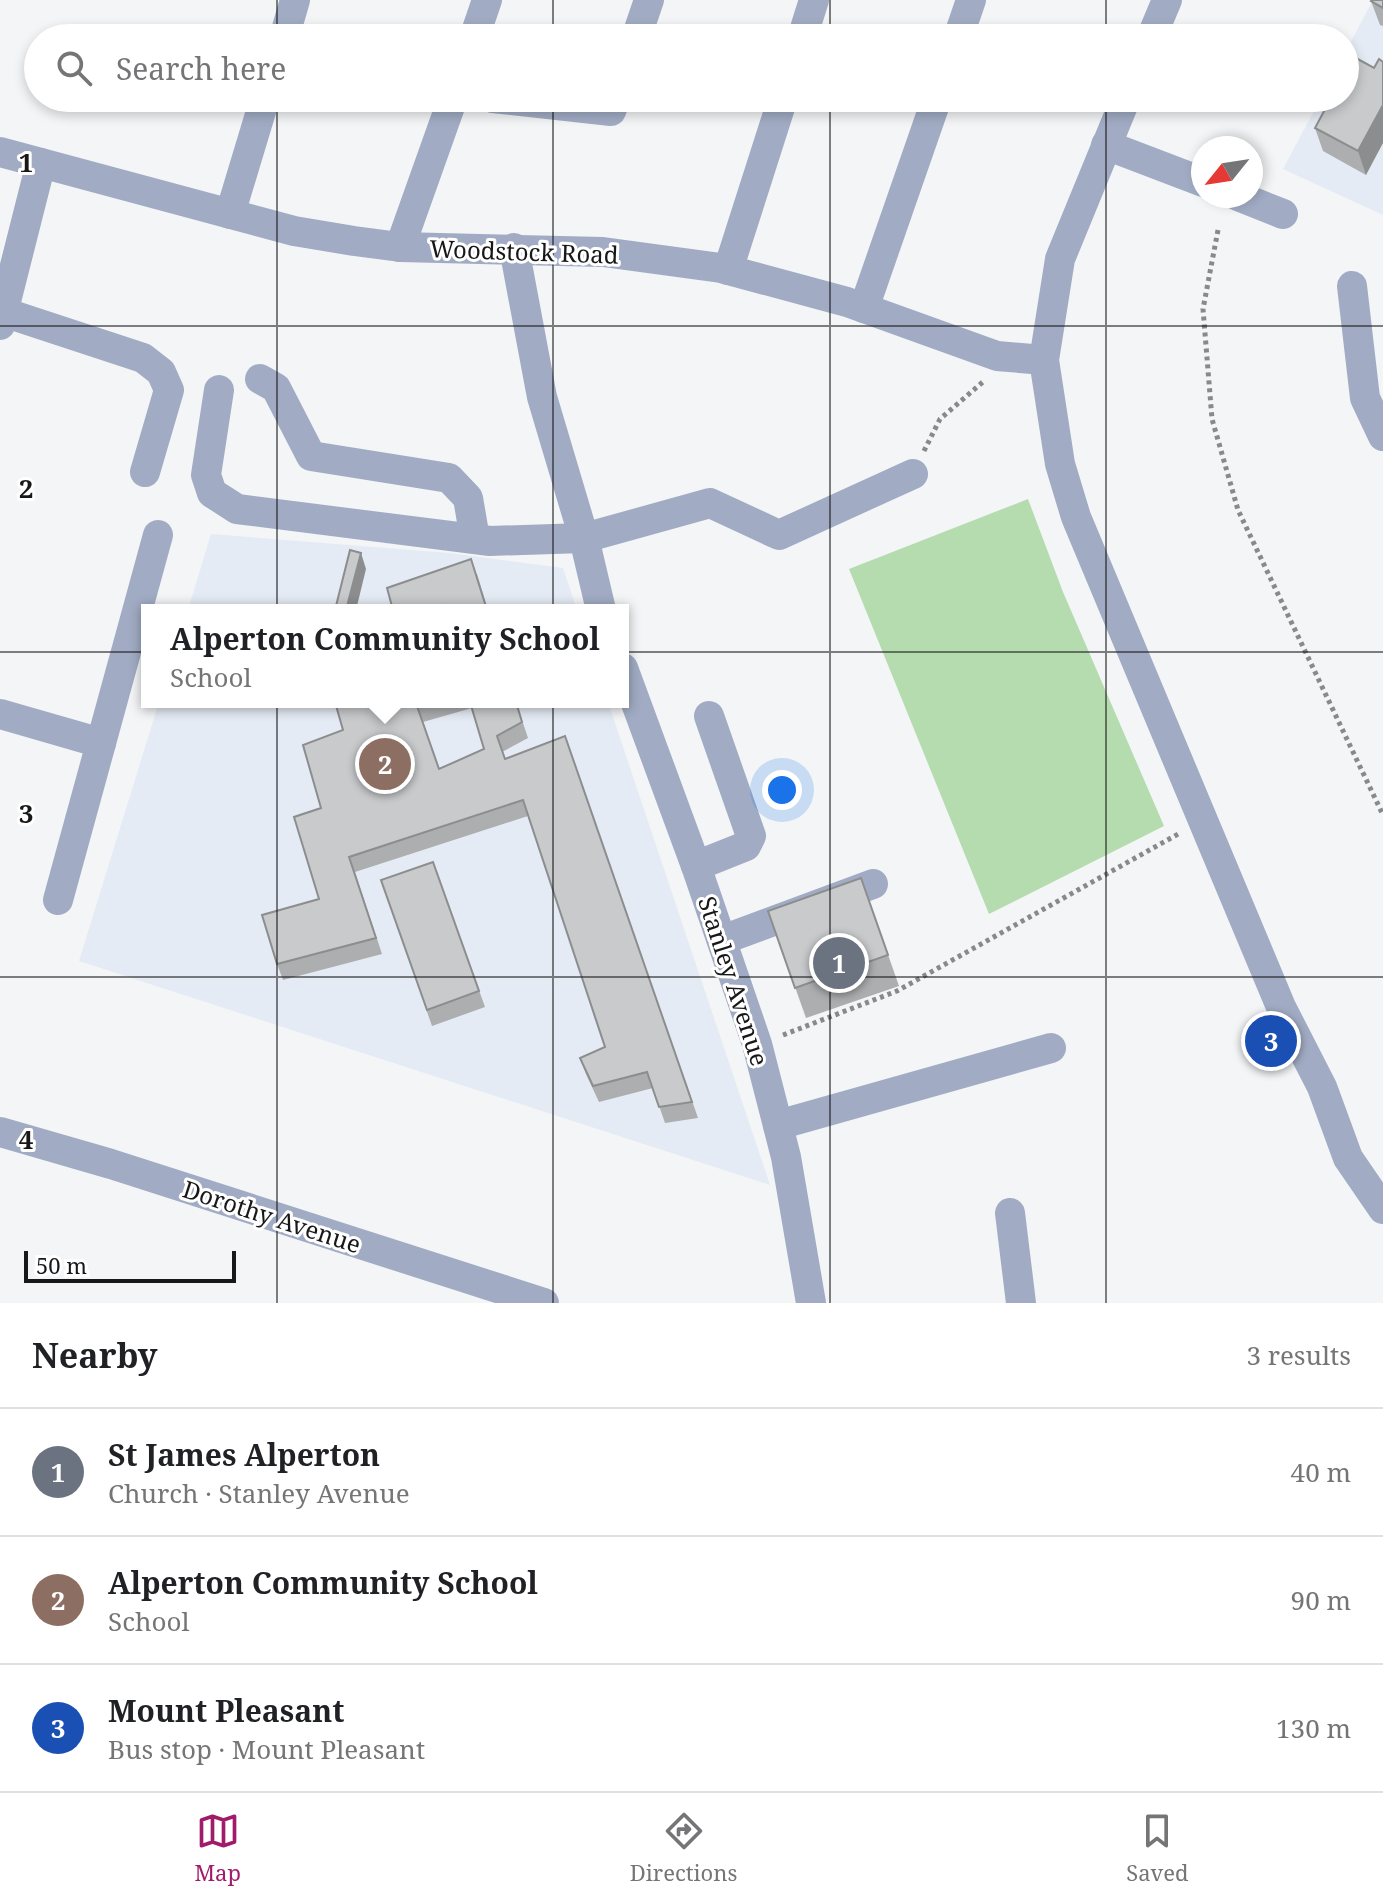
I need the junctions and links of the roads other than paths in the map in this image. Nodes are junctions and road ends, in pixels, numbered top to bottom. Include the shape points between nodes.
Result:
1 (295, 0) edge
2 (487, 0) edge
3 (649, 0) edge
4 (814, 0) edge
5 (971, 0) edge
6 (1167, 0) edge
7 (288, 24) edge
8 (479, 24) edge
9 (641, 24) edge
10 (806, 24) edge
11 (963, 24) edge
12 (1157, 24) edge
13 (261, 112) edge
14 (448, 112) edge
15 (779, 112) edge
16 (932, 112) edge
17 (1120, 112) edge
18 (1106, 145) junction
19 (0, 152) edge
20 (41, 163) junction
21 (1191, 177) edge
22 (1263, 206) edge
23 (230, 214) junction
24 (1283, 214) dead end
25 (400, 247) junction
26 (514, 248) junction
27 (728, 270) junction
28 (1352, 286) dead end
29 (864, 308) junction
30 (1, 316) edge
31 (1044, 360) junction
32 (260, 379) dead end
33 (219, 390) dead end
34 (1383, 436) edge
35 (145, 472) dead end
36 (913, 474) road end
37 (158, 535) dead end
38 (584, 538) junction
39 (475, 539) junction
40 (600, 604) edge
41 (629, 684) edge
42 (0, 714) edge
43 (709, 716) dead end
44 (101, 743) junction
45 (696, 866) junction
46 (873, 884) dead end
47 (58, 900) dead end
48 (722, 940) junction
49 (1051, 1048) dead end
50 (778, 1125) junction
51 (0, 1132) edge
52 (1383, 1209) edge
53 (1010, 1213) dead end
54 (544, 1303) edge
55 (811, 1303) edge
56 (1021, 1303) edge

1 - 7 street
2 - 8 street
3 - 9 street
4 - 10 street
5 - 11 street
6 - 12 street
13 - 23 street
14 - 25 street
15 - 27 street
16 - 29 street
17 - 18 street
18 - 21 street
18 - 31 street via 1060,259
19 - 20 street, Woodstock Road
20 - 23 street, Woodstock Road
20 - 30 street
22 - 24 street
23 - 25 street, Woodstock Road via 294,231
25 - 26 street, Woodstock Road
26 - 27 street, Woodstock Road via 603,252
26 - 38 street via 542,397
27 - 29 street, Woodstock Road
28 - 34 street via 1365,398
29 - 31 street, Woodstock Road via 997,356
30 - 35 street via 143,358 161,372 169,390
31 - 52 street via 1060,464 1076,517 1281,1007 1322,1087 1348,1158
32 - 39 street via 276,388 311,456 449,478 468,498
33 - 39 street via 206,475 212,493 237,509
36 - 38 street via 779,535 710,503
37 - 44 street
38 - 39 street
38 - 40 street
41 - 45 street, Stanley Avenue
42 - 44 street
43 - 45 street via 751,836 746,846
44 - 47 street
45 - 48 street, Stanley Avenue
46 - 48 street
48 - 50 street, Stanley Avenue
49 - 50 street
50 - 55 street, Stanley Avenue
51 - 54 street, Dorothy Avenue
53 - 56 street

